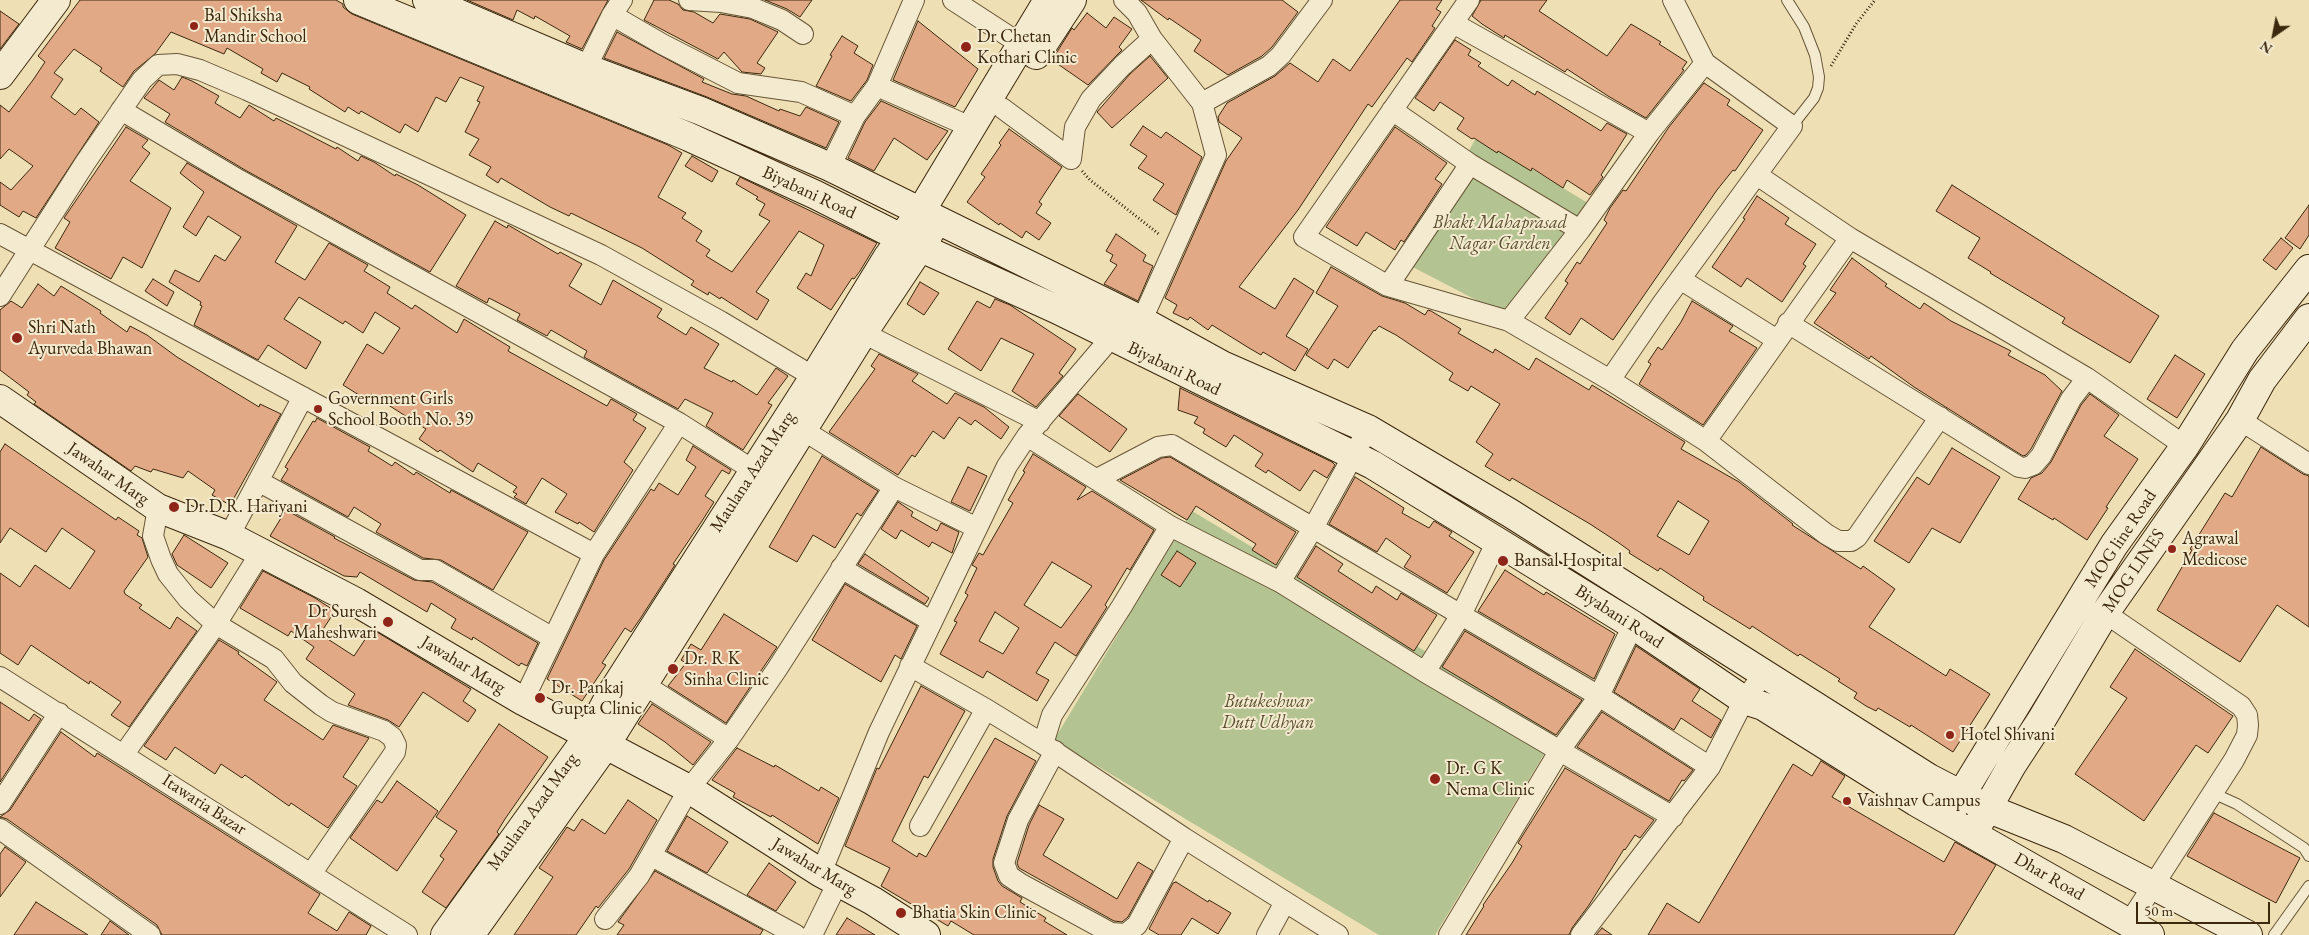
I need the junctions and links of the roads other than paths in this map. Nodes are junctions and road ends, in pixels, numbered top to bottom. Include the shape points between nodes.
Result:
1 (56, 0) edge
2 (358, 0) edge
3 (427, 0) edge
4 (689, 0) edge
5 (914, 0) edge
6 (953, 0) edge
7 (1048, 0) edge
8 (1072, 0) edge
9 (1322, 0) edge
10 (1469, 0) edge
11 (1673, 0) edge
12 (1788, 0) edge
13 (1136, 4) edge
14 (617, 7) edge
15 (1453, 23) junction
16 (803, 34) dead end
17 (1152, 39) junction
18 (1022, 45) junction
19 (1705, 63) junction
20 (586, 68) junction
21 (0, 75) edge
22 (877, 86) junction
23 (1202, 103) junction
24 (1002, 108) junction
25 (120, 110) junction
26 (1392, 110) junction
27 (855, 116) junction
28 (1792, 126) junction
29 (973, 128) junction
30 (1649, 133) junction
31 (1470, 164) junction
32 (830, 167) junction
33 (1757, 175) junction
34 (929, 216) junction
35 (1580, 230) junction
36 (0, 234) edge
37 (1850, 238) junction
38 (910, 242) junction
39 (29, 249) junction
40 (2309, 269) edge
41 (1680, 279) junction
42 (1388, 286) junction
43 (0, 296) edge
44 (2309, 318) edge
45 (1136, 319) junction
46 (1509, 321) junction
47 (1788, 323) junction
48 (863, 333) junction
49 (1112, 338) junction
50 (1777, 340) junction
51 (814, 377) junction
52 (2087, 378) junction
53 (1610, 380) junction
54 (303, 397) junction
55 (0, 399) edge
56 (1940, 417) junction
57 (2240, 420) junction
58 (679, 422) junction
59 (1034, 429) junction
60 (1368, 429) junction
61 (803, 430) junction
62 (1706, 441) junction
63 (2185, 446) junction
64 (1352, 456) junction
65 (2309, 464) edge
66 (753, 470) junction
67 (1097, 479) junction
68 (258, 481) junction
69 (894, 487) junction
70 (158, 508) junction
71 (1170, 526) junction
72 (977, 528) junction
73 (1313, 528) junction
74 (229, 536) junction
75 (1497, 541) junction
76 (261, 552) junction
77 (594, 554) junction
78 (841, 568) junction
79 (1280, 582) junction
80 (2105, 613) junction
81 (1461, 615) junction
82 (931, 621) junction
83 (216, 624) junction
84 (1633, 625) junction
85 (553, 638) junction
86 (910, 666) junction
87 (1425, 672) junction
88 (1764, 673) junction
89 (0, 676) edge
90 (644, 684) junction
91 (1599, 696) junction
92 (1744, 700) junction
93 (523, 701) junction
94 (986, 709) junction
95 (60, 713) junction
96 (728, 739) junction
97 (597, 740) junction
98 (1049, 747) junction
99 (1560, 750) junction
100 (124, 754) junction
101 (1710, 767) junction
102 (689, 790) junction
103 (1961, 792) junction
104 (2218, 795) dead end
105 (0, 804) edge
106 (1987, 808) junction
107 (1673, 817) junction
108 (1947, 819) junction
109 (920, 826) dead end
110 (0, 829) edge
111 (1974, 834) junction
112 (1184, 838) junction
113 (652, 856) junction
114 (2309, 856) edge
115 (311, 874) junction
116 (829, 877) junction
117 (2152, 885) junction
118 (2309, 886) edge
119 (1285, 902) junction
120 (606, 919) dead end
121 (2140, 929) edge
122 (467, 930) edge
123 (144, 934) edge
124 (407, 935) edge
125 (796, 935) edge
126 (812, 935) edge
127 (926, 935) edge
128 (1267, 935) edge
129 (1338, 935) edge
130 (1449, 935) edge
131 (1582, 935) edge
132 (2248, 935) edge
133 (2274, 935) edge

1 - 21 main road
2 - 38 main road, Biyabani Road via 690,137
3 - 20 main road, Biyabani Road
4 - 16 street via 753,8 782,20
5 - 22 street
6 - 18 street
7 - 18 main road, Maulana Azad Marg
8 - 24 main road, Maulana Azad Marg
9 - 23 street via 1269,66
10 - 15 street
11 - 19 street
12 - 28 lane via 1804,27 1819,77 1814,98
13 - 17 street
14 - 20 street
14 - 27 street via 662,44 738,83 801,92
15 - 26 street
15 - 30 street
17 - 23 street
17 - 24 street via 1091,99 1075,127 1072,159
18 - 29 main road, Maulana Azad Marg
19 - 28 street
19 - 30 street
20 - 32 main road, Biyabani Road via 701,111
22 - 27 street
22 - 29 street
23 - 45 street via 1216,155 1176,248
24 - 34 main road, Maulana Azad Marg
25 - 39 street
25 - 51 street via 142,80 158,65 177,64 200,70 601,255
25 - 58 street via 239,180
26 - 31 street
26 - 42 street via 1304,237
27 - 32 street
28 - 33 street
29 - 34 main road, Maulana Azad Marg
30 - 35 street
31 - 35 street
31 - 42 street
32 - 34 main road, Biyabani Road
33 - 37 street
33 - 41 street
34 - 38 main road, Maulana Azad Marg
34 - 45 main road, Biyabani Road
35 - 46 street
36 - 39 street
37 - 47 street
37 - 52 street
38 - 48 main road, Maulana Azad Marg
38 - 49 main road, Biyabani Road
38 - 51 main road, Maulana Azad Marg
39 - 43 street
39 - 54 street
40 - 63 main road, MOG line Road via 2245,350
41 - 50 street
41 - 53 street
42 - 46 street
44 - 57 main road, MOG LINES via 2262,380
45 - 49 street
45 - 60 main road, Biyabani Road via 1222,365
46 - 53 street
47 - 50 street
47 - 56 street
48 - 59 street
48 - 61 main road, Maulana Azad Marg
49 - 59 street
49 - 64 main road, Biyabani Road
50 - 62 street
51 - 66 main road, Maulana Azad Marg
52 - 56 street via 2071,399 2041,456 2025,468 2010,463
52 - 63 street
53 - 62 street
54 - 68 street
54 - 77 street
55 - 70 main road, Jawahar Marg
56 - 62 street via 1857,536 1844,542 1826,534
57 - 65 street
57 - 80 main road, MOG LINES
58 - 66 street
58 - 77 street
59 - 67 street
59 - 72 street via 1007,466
60 - 64 street
60 - 88 main road, Biyabani Road via 1510,513
61 - 69 street
61 - 90 main road, Maulana Azad Marg
63 - 103 main road, MOG line Road via 2114,545
64 - 73 street
64 - 75 main road, Biyabani Road via 1373,465
66 - 97 main road, Maulana Azad Marg via 609,697
67 - 71 street
67 - 73 street via 1158,446 1172,445
68 - 74 street
68 - 85 street via 420,570 435,570
69 - 72 street
69 - 78 street
70 - 74 main road, Jawahar Marg
70 - 83 street via 153,536 168,574 188,599
71 - 79 street
71 - 98 street via 1052,715
72 - 82 street
73 - 79 street
73 - 81 street
74 - 76 main road, Jawahar Marg
75 - 81 street
75 - 84 main road, Biyabani Road
76 - 83 street
76 - 93 main road, Jawahar Marg via 356,602
77 - 85 street
78 - 82 street
78 - 96 street
79 - 87 street
80 - 106 main road, MOG LINES
80 - 117 street via 2241,706 2247,715 2247,734 2234,760
81 - 87 street
81 - 91 street
82 - 86 street
83 - 100 street
83 - 115 street via 274,659 293,683 321,705 384,731 396,745 395,752
84 - 91 street
84 - 92 main road, Biyabani Road
85 - 93 street
86 - 94 street
86 - 116 street via 879,732
87 - 99 street
88 - 92 street
88 - 103 main road, Biyabani Road via 1929,778
89 - 95 street, Itawaria Bazar
90 - 96 street
90 - 97 main road, Maulana Azad Marg
91 - 99 street
91 - 101 street
92 - 101 street
92 - 108 main road, Biyabani Road via 1764,706
93 - 97 main road, Jawahar Marg
94 - 98 street
94 - 109 street
95 - 100 street, Itawaria Bazar
95 - 105 street
96 - 102 street
97 - 102 main road, Jawahar Marg
97 - 122 main road, Maulana Azad Marg
98 - 112 street
98 - 112 street via 1004,863 1009,876 1111,933 1126,934 1137,926
99 - 107 street
99 - 130 street
100 - 115 street, Itawaria Bazar
101 - 107 street
102 - 113 street
102 - 116 main road, Jawahar Marg
103 - 106 main road, Biyabani Road
103 - 108 main road, MOG line Road
104 - 114 lane via 2304,848
106 - 111 main road, MOG LINES
106 - 117 main road, Biyabani Road via 2064,839
107 - 131 street
108 - 111 main road, Dhar Road
110 - 123 street
111 - 121 main road, Dhar Road
112 - 119 street
113 - 120 street
113 - 125 street
115 - 124 street, Itawaria Bazar
116 - 126 street
116 - 127 main road, Jawahar Marg
117 - 121 street
117 - 132 main road, Biyabani Road
118 - 133 lane
119 - 128 street
119 - 129 street

